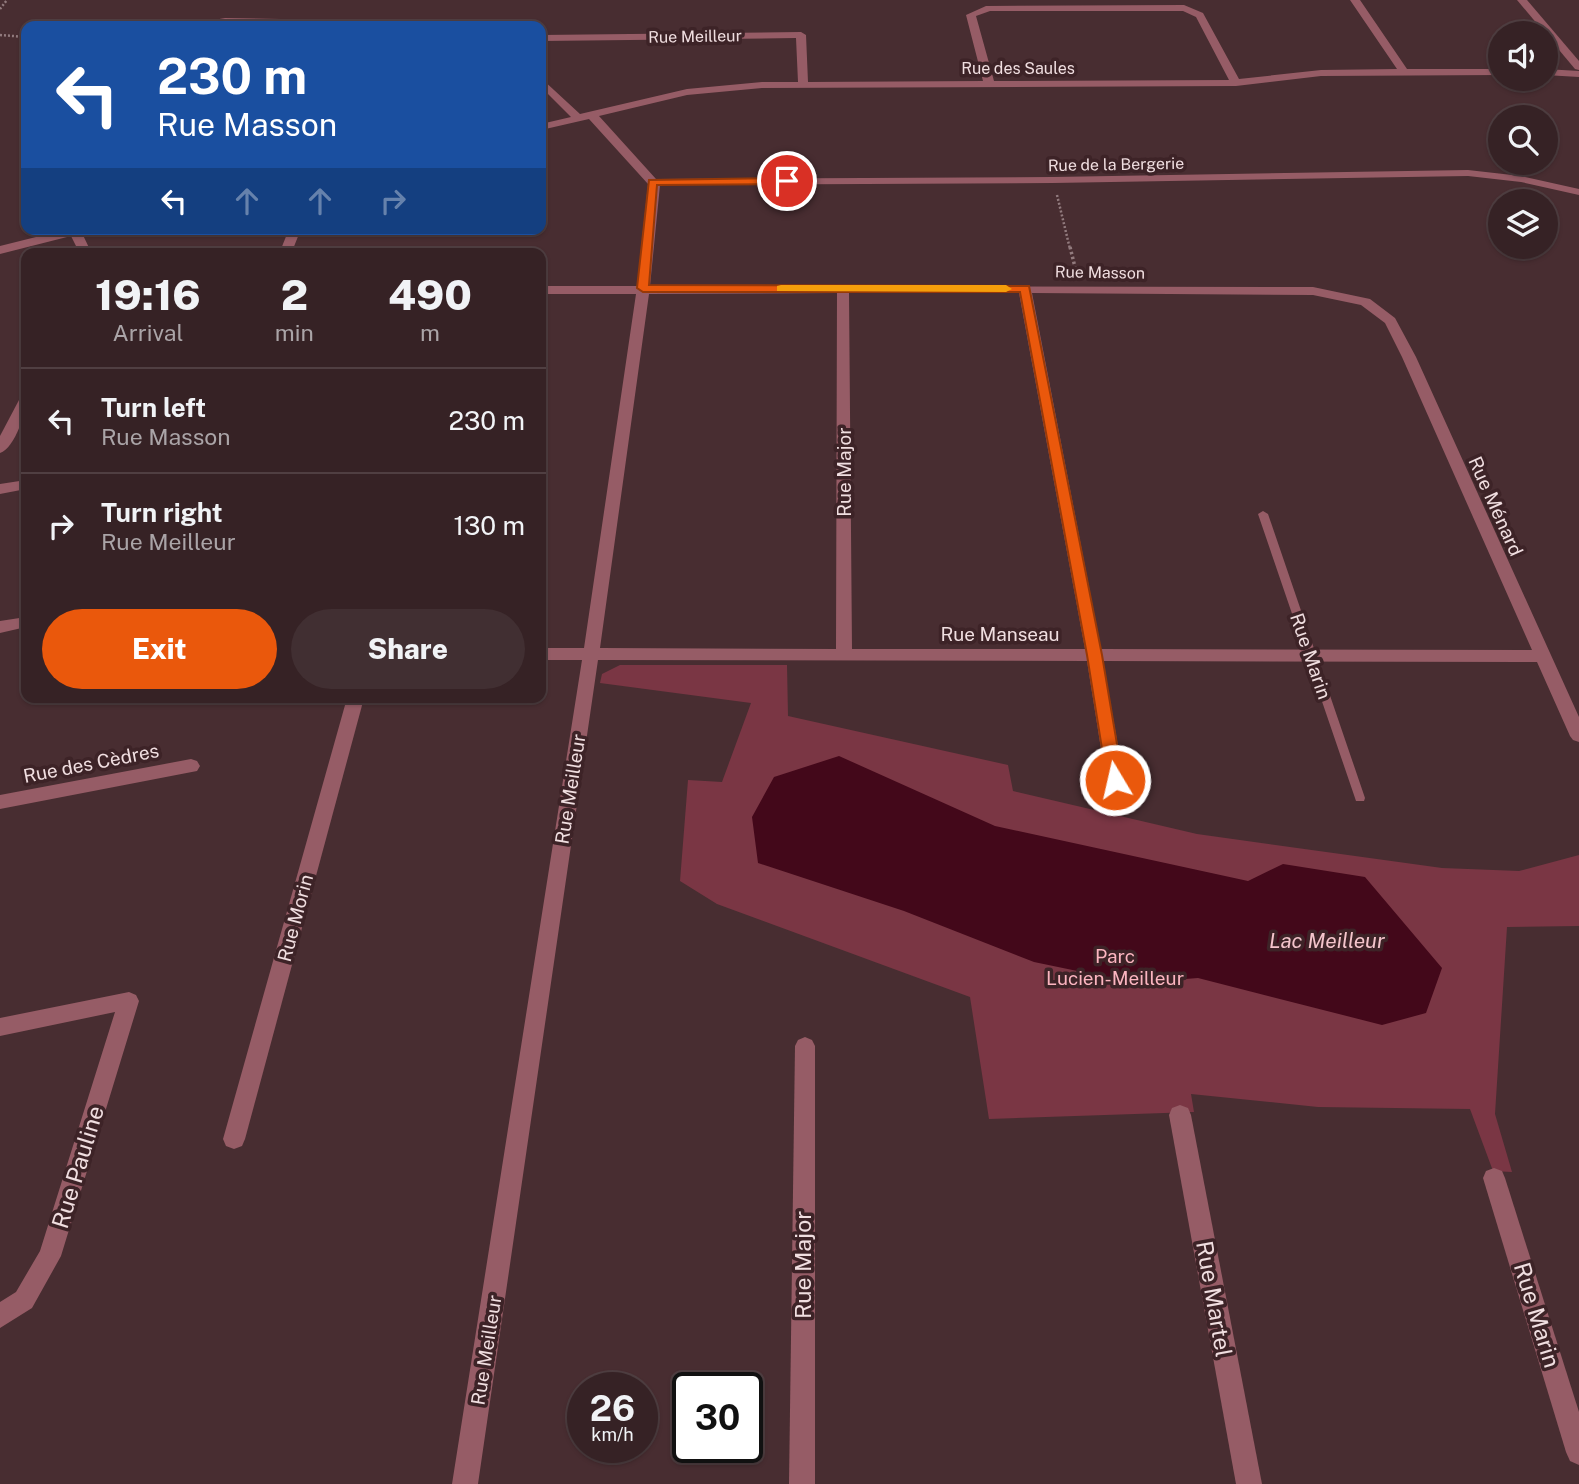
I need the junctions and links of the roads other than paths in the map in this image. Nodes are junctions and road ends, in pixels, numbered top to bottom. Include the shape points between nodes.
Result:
1 (1355, 0) edge
2 (1522, 0) edge
3 (546, 38) edge
4 (1579, 67) edge
5 (1404, 72) junction
6 (1488, 72) edge
7 (1558, 73) edge
8 (1579, 74) edge
9 (989, 83) junction
10 (1236, 83) junction
11 (803, 84) junction
12 (546, 85) edge
13 (592, 116) junction
14 (579, 119) junction
15 (546, 126) edge
16 (652, 182) junction
17 (1579, 192) edge
18 (58, 235) edge
19 (0, 250) edge
20 (643, 288) junction
21 (843, 289) junction
22 (1025, 289) junction
23 (546, 290) edge
24 (1365, 302) joint
25 (21, 409) edge
26 (0, 449) edge
27 (21, 486) edge
28 (0, 489) edge
29 (1263, 514) dead end
30 (21, 623) edge
31 (0, 627) edge
32 (546, 654) edge
33 (591, 654) junction
34 (844, 655) junction
35 (1094, 655) junction
36 (1311, 656) junction
37 (1542, 656) junction
38 (355, 703) edge
39 (1579, 736) edge
40 (191, 765) dead end
41 (1115, 780) dead end
42 (1360, 798) dead end
43 (0, 802) edge
44 (0, 1027) edge
45 (805, 1046) dead end
46 (1180, 1115) dead end
47 (234, 1139) dead end
48 (1494, 1178) dead end
49 (0, 1316) edge
50 (1579, 1452) edge
51 (466, 1484) edge
52 (802, 1484) edge
53 (1249, 1484) edge

1 - 5 street
2 - 4 street
3 - 11 street, Rue Meilleur via 801,35
5 - 6 street, Rue des Saules
5 - 10 street, Rue des Saules via 1321,72
7 - 8 street
9 - 10 street, Rue des Saules
9 - 10 street via 971,15 989,8 1184,8 1200,15
9 - 11 street, Rue des Saules
11 - 13 street, Rue des Saules via 687,92
12 - 14 street
13 - 14 street, Rue des Saules
13 - 16 street
14 - 15 street, Rue des Saules
16 - 17 street, Rue de la Bergerie via 1468,173
16 - 20 street, Rue Meilleur
18 - 19 street
20 - 21 street, Rue Masson
20 - 23 street, Rue Masson
20 - 33 street, Rue Meilleur
21 - 22 street, Rue Masson
21 - 34 street, Rue Major
22 - 24 street, Rue Masson via 1313,291
22 - 35 street
24 - 37 street, Rue Ménard via 1390,321 1409,357
25 - 26 street
27 - 28 street
29 - 36 lane, Rue Marin
30 - 31 street
32 - 33 street, Rue Manseau
33 - 34 street, Rue Manseau
33 - 51 street, Rue Meilleur
34 - 35 street, Rue Manseau
35 - 36 street, Rue Manseau
35 - 41 street
36 - 37 street, Rue Manseau
36 - 42 lane, Rue Marin
37 - 39 street, Rue Ménard
38 - 47 street, Rue Morin
40 - 43 street, Rue des Cèdres
44 - 49 street, Rue Pauline via 129,1001 50,1256 24,1300
45 - 52 street, Rue Major
46 - 53 street, Rue Martel
48 - 50 street, Rue Marin

